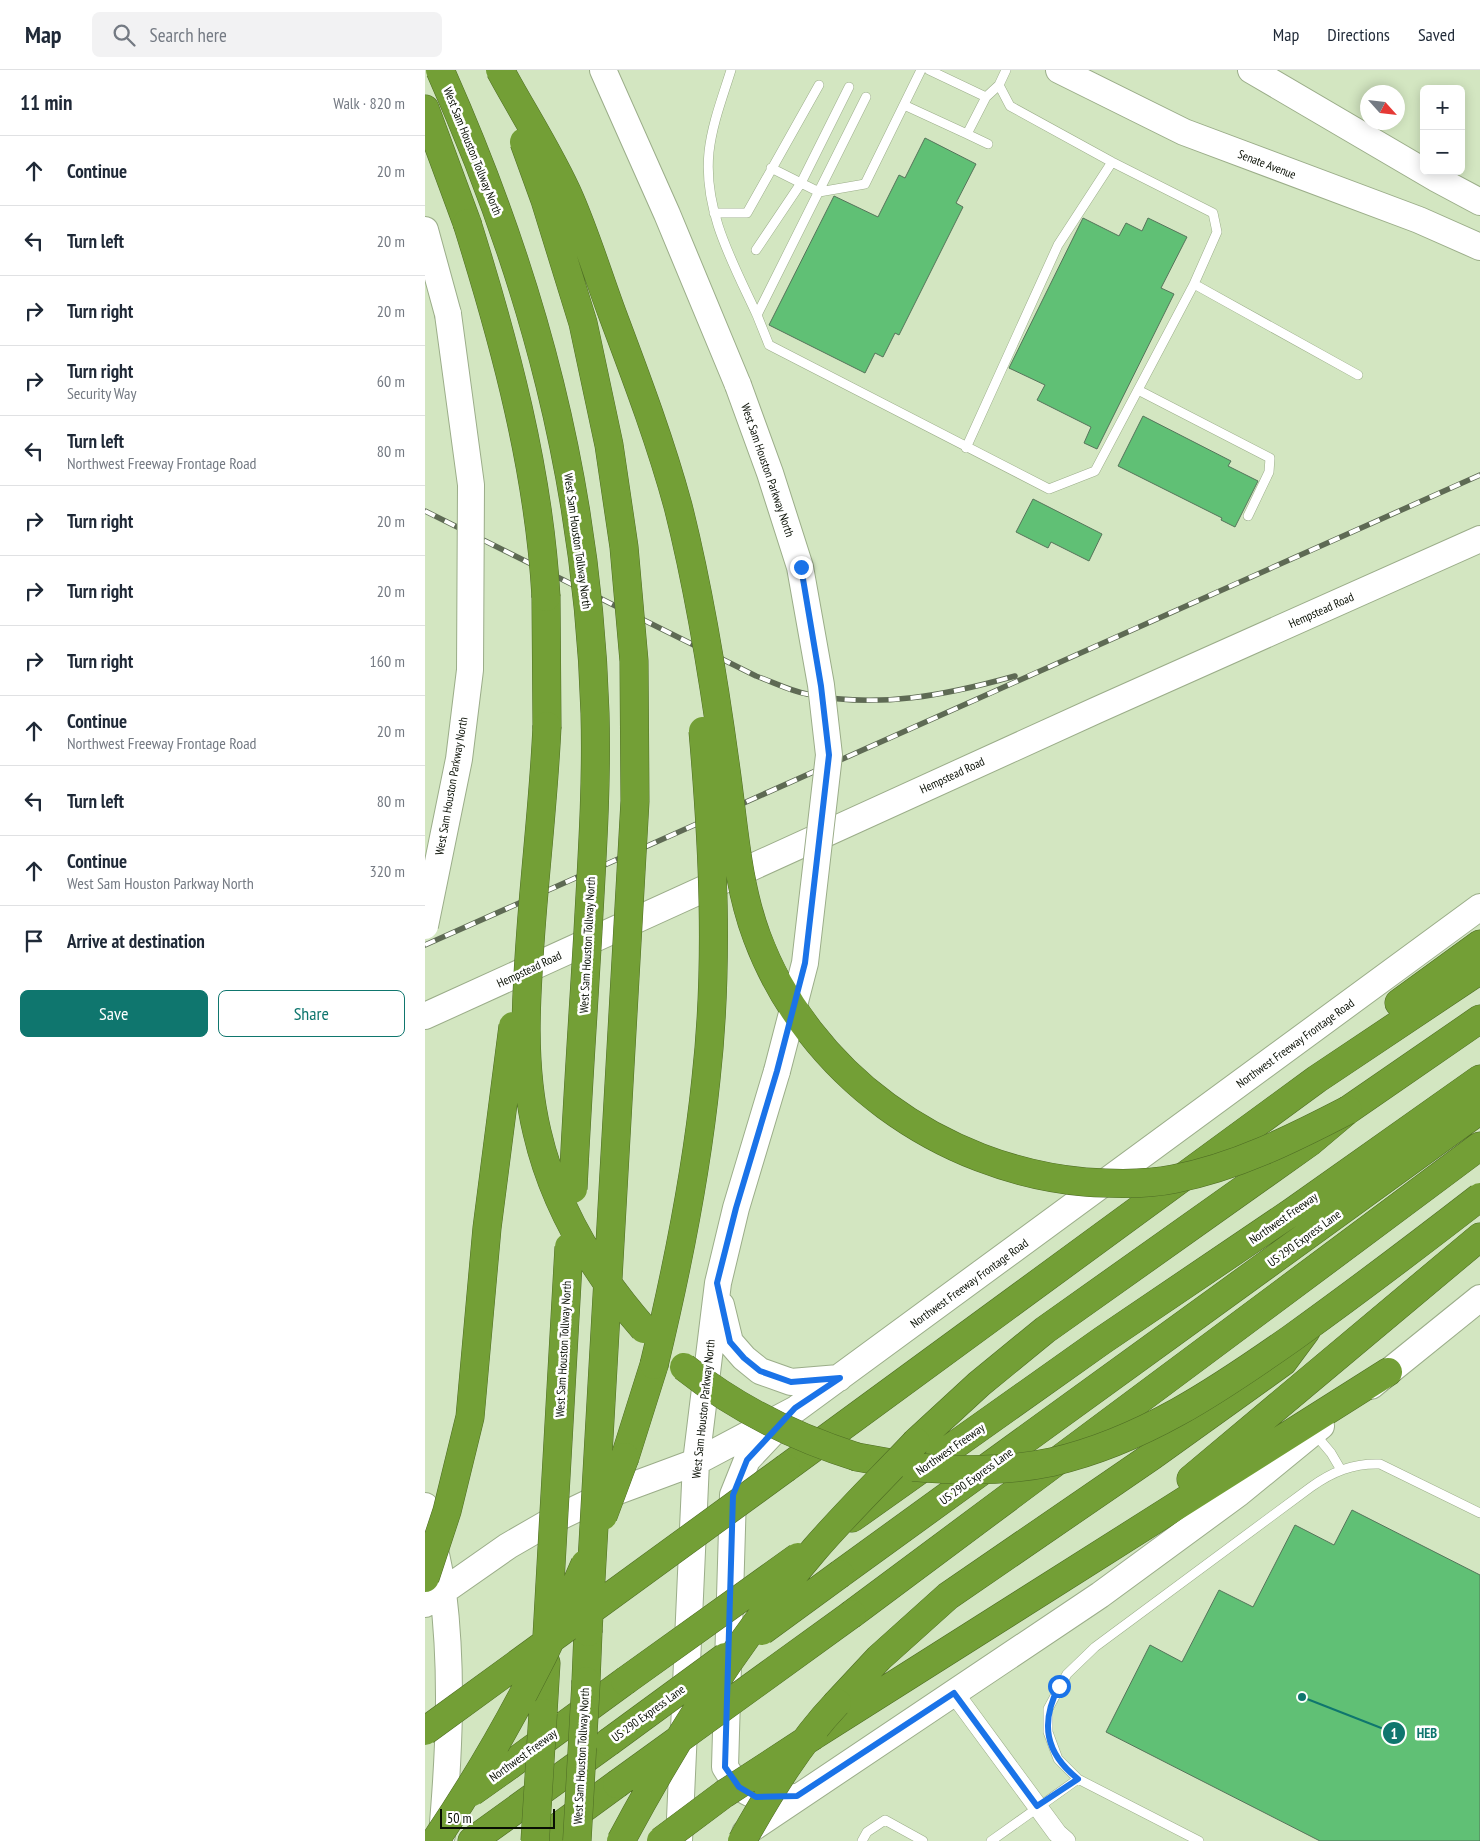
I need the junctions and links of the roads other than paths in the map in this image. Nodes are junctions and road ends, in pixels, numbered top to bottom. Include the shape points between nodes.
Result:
1 (440, 70) edge
2 (499, 70) edge
3 (603, 70) edge
4 (731, 70) edge
5 (921, 70) edge
6 (929, 70) edge
7 (1006, 70) edge
8 (1059, 70) edge
9 (1251, 70) edge
10 (819, 85) dead end
11 (999, 85) junction
12 (849, 87) dead end
13 (986, 96) junction
14 (867, 97) dead end
15 (904, 105) junction
16 (425, 109) edge
17 (967, 134) junction
18 (988, 144) dead end
19 (1112, 162) junction
20 (771, 168) junction
21 (801, 183) junction
22 (819, 192) junction
23 (1480, 202) edge
24 (714, 214) junction
25 (425, 230) edge
26 (1480, 247) edge
27 (756, 250) dead end
28 (1194, 284) junction
29 (612, 312) junction
30 (757, 315) junction
31 (1358, 375) dead end
32 (1138, 390) junction
33 (966, 448) junction
34 (1248, 516) dead end
35 (1480, 539) edge
36 (1480, 907) edge
37 (425, 926) edge
38 (1480, 944) edge
39 (529, 964) junction
40 (1480, 970) edge
41 (425, 1016) edge
42 (1480, 1018) edge
43 (1317, 1079) junction
44 (1480, 1079) edge
45 (1348, 1110) junction
46 (1480, 1110) edge
47 (1480, 1146) edge
48 (1480, 1197) edge
49 (1480, 1237) edge
50 (717, 1283) junction
51 (1479, 1301) edge
52 (1312, 1324) junction
53 (1388, 1372) junction
54 (840, 1378) junction
55 (795, 1408) junction
56 (1313, 1432) junction
57 (696, 1462) junction
58 (1341, 1470) junction
59 (425, 1506) edge
60 (1480, 1513) edge
61 (1114, 1544) junction
62 (431, 1591) edge
63 (954, 1693) junction
64 (425, 1731) edge
65 (1078, 1779) junction
66 (797, 1796) junction
67 (1037, 1806) junction
68 (425, 1826) edge
69 (435, 1841) edge
70 (442, 1841) edge
71 (472, 1841) edge
72 (535, 1841) edge
73 (539, 1841) edge
74 (577, 1841) edge
75 (621, 1841) edge
76 (661, 1841) edge
77 (679, 1841) edge
78 (735, 1841) edge
79 (742, 1841) edge
80 (862, 1841) edge
81 (923, 1841) edge
82 (991, 1841) edge
83 (1066, 1841) edge
84 (1199, 1841) edge

1 - 72 highway, West Sam Houston Tollway North, bridge via 504,226 550,382 579,530 594,687 592,856
2 - 29 highway, bridge via 569,196
2 - 74 highway, West Sam Houston Tollway North, bridge via 545,200 583,323 609,445 624,547 634,661 635,801
3 - 50 main road, West Sam Houston Parkway North, bridge via 667,214 771,473 801,567 829,755 805,963
4 - 24 lane via 709,151 710,197
5 - 15 lane
6 - 13 lane
7 - 11 lane
8 - 26 main road, Senate Avenue via 1184,132 1419,220
9 - 23 main road
10 - 20 lane
11 - 13 lane
11 - 19 lane via 1010,106
12 - 21 lane
13 - 17 lane
14 - 22 lane
15 - 17 lane
15 - 22 lane via 865,184
16 - 39 highway, bridge via 467,223 492,307 530,461 541,535 547,597 547,710
17 - 18 lane
19 - 28 lane via 1213,213 1217,232
19 - 33 lane via 1058,245
20 - 21 lane
20 - 24 lane via 747,213
21 - 22 lane
21 - 27 lane
22 - 30 lane
24 - 30 lane via 720,235
25 - 37 main road, West Sam Houston Parkway North, bridge via 448,314 471,485 470,670 459,760
28 - 31 lane
28 - 32 lane
29 - 45 highway, bridge via 654,425 677,504 702,612 743,891 751,918 776,980 799,1018 837,1064 883,1105 928,1134 993,1163 1053,1179 1111,1184 1172,1180 1236,1162 1292,1139
29 - 69 highway, bridge via 672,545 689,630 703,729 711,819 713,910 707,1078 677,1272 630,1443 566,1610 515,1712
30 - 33 lane via 769,345
32 - 33 lane via 1095,471 1049,489
32 - 34 lane via 1270,458 1269,472
35 - 41 main road, Hempstead Road
36 - 54 main road, Northwest Freeway Frontage Road
38 - 43 highway via 1377,1019
39 - 52 highway, bridge via 526,1048 531,1104 544,1158 577,1236 607,1285 663,1349 722,1395 779,1428 857,1457 913,1467 996,1470 1052,1462 1131,1436 1181,1412
39 - 62 highway, bridge via 515,1006 487,1228 469,1417
40 - 43 highway
42 - 45 highway
43 - 64 highway, bridge
44 - 68 highway, Northwest Freeway, bridge via 831,1532
45 - 75 highway, bridge via 1310,1142 1045,1330 916,1442 815,1549 738,1648 658,1772
46 - 71 highway, US 290 Express Lane, bridge
47 - 73 highway, bridge via 852,1614
48 - 52 highway, bridge
49 - 61 highway
50 - 54 main road via 730,1342 760,1371 791,1382
50 - 57 main road, West Sam Houston Parkway North
51 - 53 main road
52 - 79 highway, bridge via 1283,1362 948,1596 879,1658 822,1719 765,1801
53 - 56 main road
53 - 61 highway
54 - 55 main road, Northwest Freeway Frontage Road
55 - 57 main road, Northwest Freeway Frontage Road
55 - 66 main road via 747,1460 733,1495 725,1767 739,1787 756,1797
56 - 58 lane
56 - 63 main road via 1239,1493 1099,1595
57 - 62 main road, Northwest Freeway Frontage Road via 599,1498 553,1520
57 - 77 main road, West Sam Houston Parkway North
58 - 60 lane via 1380,1464
58 - 65 lane via 1295,1498 1095,1647 1067,1674 1048,1709 1048,1732 1058,1759
59 - 62 main road
61 - 76 highway, bridge via 724,1794
62 - 70 main road via 449,1664 449,1745
63 - 66 main road
63 - 67 street
65 - 67 lane
65 - 84 lane
66 - 78 main road
67 - 82 lane
67 - 83 street
80 - 81 lane via 867,1832 885,1820

